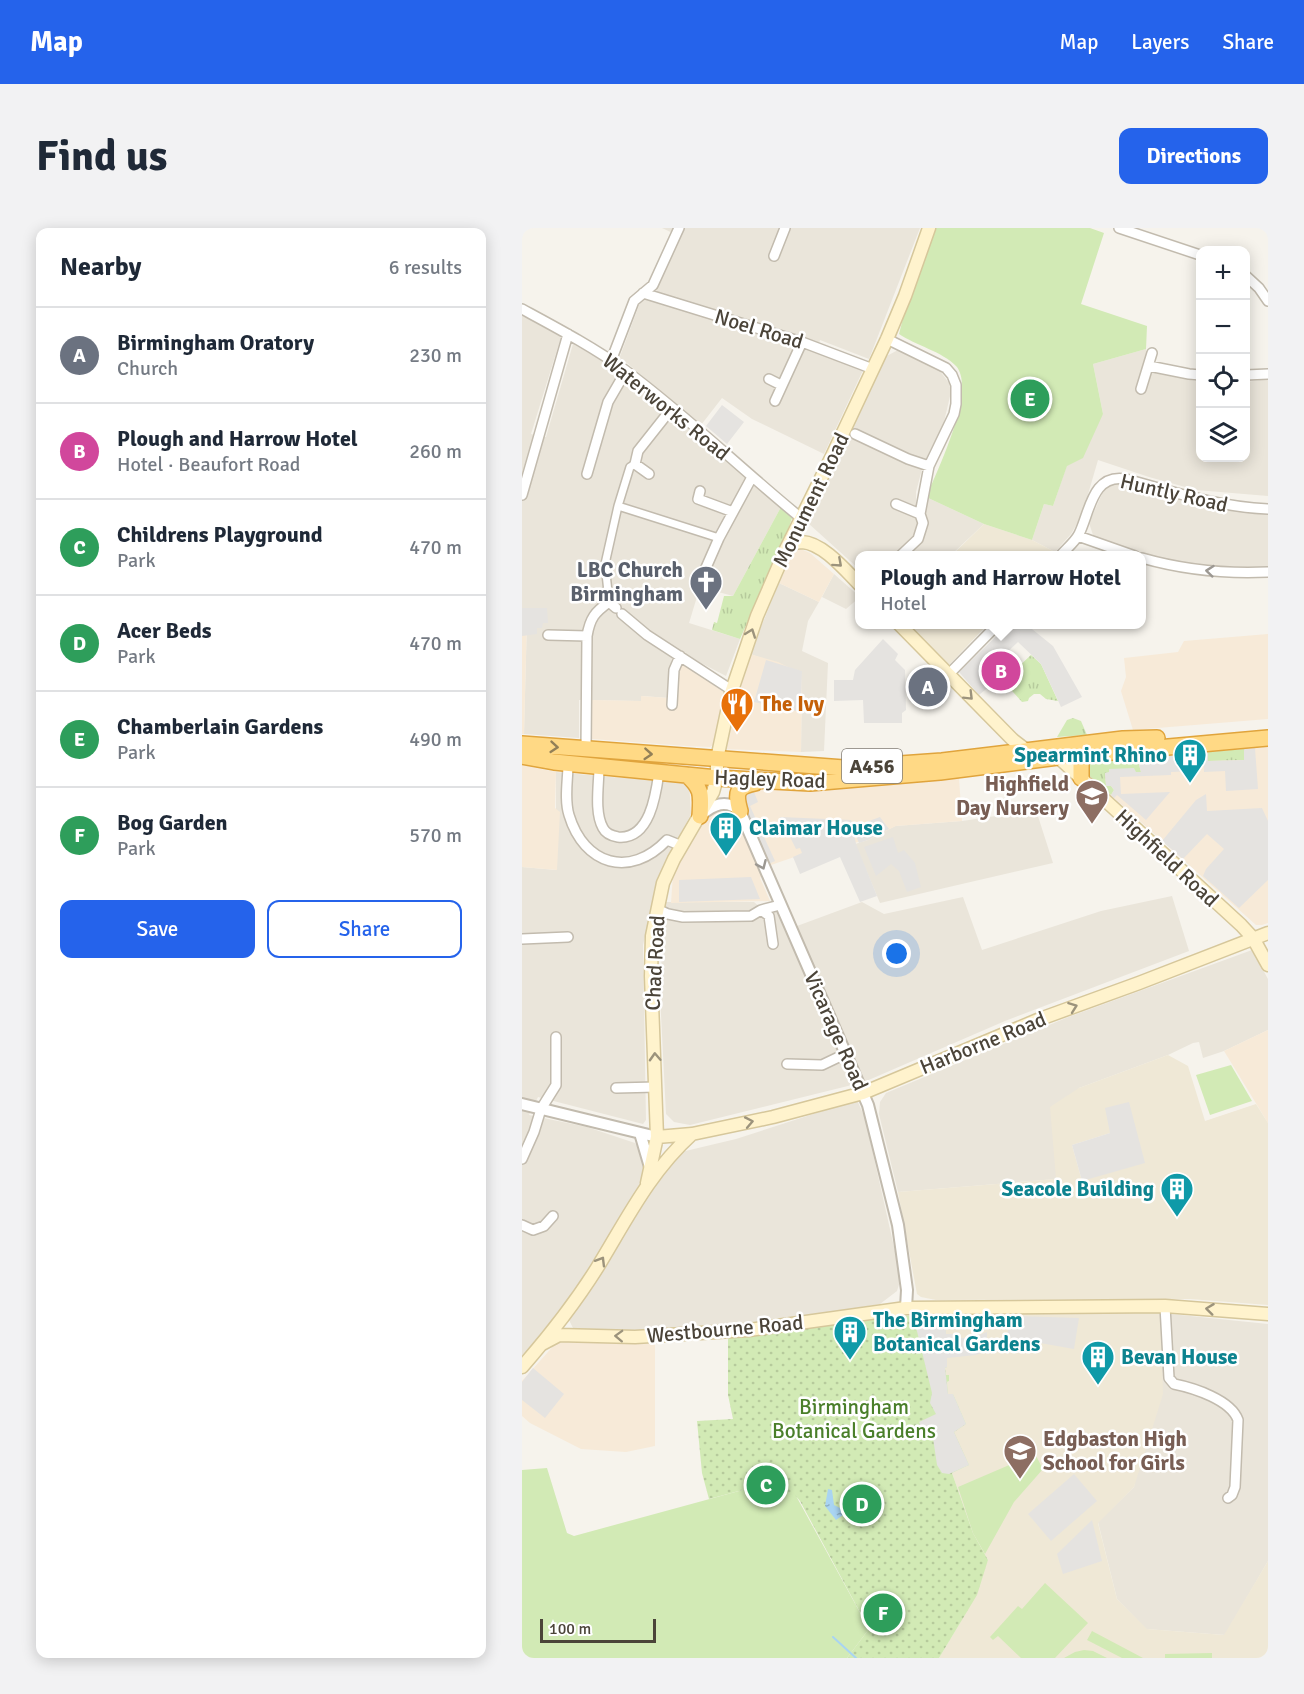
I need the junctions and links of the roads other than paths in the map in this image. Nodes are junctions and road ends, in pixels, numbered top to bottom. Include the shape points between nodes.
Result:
1 (679, 228) edge
2 (785, 228) edge
3 (929, 228) edge
4 (1119, 228) edge
5 (1196, 254) edge
6 (774, 256) dead end
7 (1250, 280) edge
8 (643, 293) junction
9 (1268, 301) edge
10 (522, 309) edge
11 (568, 334) junction
12 (887, 339) junction
13 (802, 342) junction
14 (1152, 353) dead end
15 (611, 361) junction
16 (1149, 366) junction
17 (873, 369) junction
18 (626, 371) junction
19 (1268, 374) edge
20 (1196, 375) edge
21 (1250, 375) edge
22 (769, 379) dead end
23 (781, 385) junction
24 (1141, 389) dead end
25 (775, 401) dead end
26 (672, 408) junction
27 (855, 434) dead end
28 (635, 464) junction
29 (929, 466) junction
30 (587, 474) dead end
31 (650, 474) dead end
32 (752, 477) junction
33 (700, 491) dead end
34 (522, 495) edge
35 (896, 504) dead end
36 (618, 506) junction
37 (1268, 509) edge
38 (733, 512) junction
39 (920, 514) junction
40 (801, 518) junction
41 (1078, 536) junction
42 (719, 538) junction
43 (812, 544) junction
44 (788, 545) junction
45 (904, 551) edge
46 (1064, 551) edge
47 (1123, 551) edge
48 (1146, 559) edge
49 (1268, 572) edge
50 (701, 579) dead end
51 (855, 580) edge
52 (614, 604) junction
53 (903, 629) edge
54 (993, 629) edge
55 (548, 635) dead end
56 (587, 636) junction
57 (680, 656) junction
58 (948, 675) junction
59 (733, 688) junction
60 (672, 705) dead end
61 (1266, 738) edge
62 (522, 744) edge
63 (588, 750) junction
64 (1030, 755) junction
65 (522, 756) edge
66 (1083, 756) junction
67 (1058, 758) junction
68 (717, 759) junction
69 (568, 764) junction
70 (599, 767) junction
71 (659, 772) junction
72 (687, 775) junction
73 (845, 775) junction
74 (717, 778) junction
75 (1081, 778) junction
76 (764, 782) junction
77 (787, 783) junction
78 (740, 811) junction
79 (700, 816) junction
80 (682, 846) junction
81 (780, 905) junction
82 (657, 909) junction
83 (761, 910) junction
84 (1268, 933) edge
85 (568, 937) dead end
86 (1253, 938) junction
87 (522, 939) edge
88 (773, 944) dead end
89 (1268, 965) edge
90 (556, 1037) dead end
91 (845, 1054) junction
92 (787, 1064) dead end
93 (656, 1087) junction
94 (616, 1088) dead end
95 (863, 1093) junction
96 (522, 1104) edge
97 (541, 1109) junction
98 (650, 1132) junction
99 (692, 1134) junction
100 (522, 1159) edge
101 (651, 1168) junction
102 (647, 1183) junction
103 (553, 1216) dead end
104 (522, 1225) edge
105 (1165, 1306) junction
106 (906, 1308) junction
107 (1268, 1314) edge
108 (557, 1331) junction
109 (522, 1367) edge
110 (1228, 1497) dead end

1 - 8 street via 660,273
2 - 6 street
3 - 12 main road, Monument Road
4 - 5 street
7 - 9 street
8 - 13 street, Noel Road
8 - 15 street via 634,301
10 - 11 street, Waterworks Road
11 - 15 street, Waterworks Road
11 - 34 street
12 - 17 main road, Monument Road
12 - 29 street via 943,366 955,381 954,414
13 - 17 street, Noel Road
13 - 23 street
14 - 16 street
15 - 18 street, Waterworks Road
16 - 20 street
16 - 24 street
17 - 40 main road, Monument Road
18 - 26 street, Waterworks Road
18 - 30 street via 608,402
19 - 21 street
22 - 23 street
23 - 25 street
26 - 28 street via 638,451
26 - 32 street, Waterworks Road
27 - 29 street
28 - 31 street
28 - 36 street via 630,467
29 - 39 street
32 - 38 street
32 - 40 street, Waterworks Road
33 - 38 street via 698,499
35 - 39 street
36 - 42 street
36 - 52 street via 605,564
37 - 41 street, Huntly Road via 1203,501 1113,478 1097,488
38 - 42 street
39 - 45 street via 918,539
40 - 43 main road
40 - 44 main road, Monument Road
41 - 46 street
41 - 47 street
42 - 50 street
43 - 44 main road
43 -> 51 main road
59 -> 44 main road, Monument Road via 757,616
49 -> 48 street via 1215,572
52 - 56 street via 595,612
52 - 57 street via 636,628
53 - 58 main road
54 - 58 street
55 - 56 street
56 - 63 street
57 - 59 street
57 - 60 street via 674,670
58 -> 64 main road
59 - 68 main road, Monument Road
61 - 64 highway, Hagley Road / A456 via 1124,740
61 - 66 highway, Hagley Road / A456
62 -> 63 highway, Hagley Road / A456
63 -> 68 highway, Hagley Road / A456
63 - 70 highway via 599,760
64 - 67 highway, Hagley Road / A456
64 - 73 highway, Hagley Road / A456 via 940,772
65 - 69 highway, Hagley Road / A456
66 - 67 highway, Hagley Road / A456
66 - 75 highway
67 - 75 main road, Highfield Road
68 - 73 highway, Hagley Road / A456
68 - 74 main road, Monument Road
68 - 77 highway via 740,770 772,773
69 - 70 highway, Hagley Road / A456
69 - 80 street via 568,813 585,846 595,854 621,864 639,861 667,840
70 - 71 highway, Hagley Road / A456
70 - 71 street via 603,827 609,835 620,837 631,836 649,815
71 - 72 highway, Hagley Road / A456
72 - 74 highway, Hagley Road / A456
72 - 79 highway via 697,783
73 - 77 highway, Hagley Road / A456
74 - 76 highway, Hagley Road / A456
74 - 79 main road, Chad Road
75 - 86 main road, Highfield Road
76 - 77 highway, Hagley Road / A456
76 - 78 highway via 744,785 739,791 736,795
78 - 79 street via 733,805 720,804
78 -> 81 street, Vicarage Road
79 - 80 main road, Chad Road
80 - 82 main road, Chad Road via 663,882
81 - 83 street
81 - 91 street, Vicarage Road
82 - 83 street via 683,917 751,916
93 -> 82 main road, Chad Road via 651,976
83 - 88 street via 769,916
84 - 86 main road, Harborne Road
85 - 87 street
86 - 89 main road, Highfield Road
95 -> 86 main road, Harborne Road via 1040,1019
90 - 97 street via 556,1084
91 - 92 street via 822,1065
91 - 95 street, Vicarage Road
93 - 94 street
93 - 98 main road, Chad Road
99 -> 95 main road, Harborne Road
95 - 106 street, Vicarage Road via 898,1225
96 - 97 street
97 - 98 street
97 - 100 street
98 - 99 main road, Harborne Road
98 - 101 main road
98 - 101 street
99 - 102 main road
101 - 102 main road
108 -> 102 main road
103 - 104 street via 544,1226 533,1230
105 - 106 main road, Westbourne Road
107 -> 105 main road, Westbourne Road
105 - 110 street via 1169,1378 1174,1384 1194,1388 1231,1408 1239,1420 1235,1487
106 -> 108 main road, Westbourne Road via 749,1330 635,1337
108 - 109 main road

